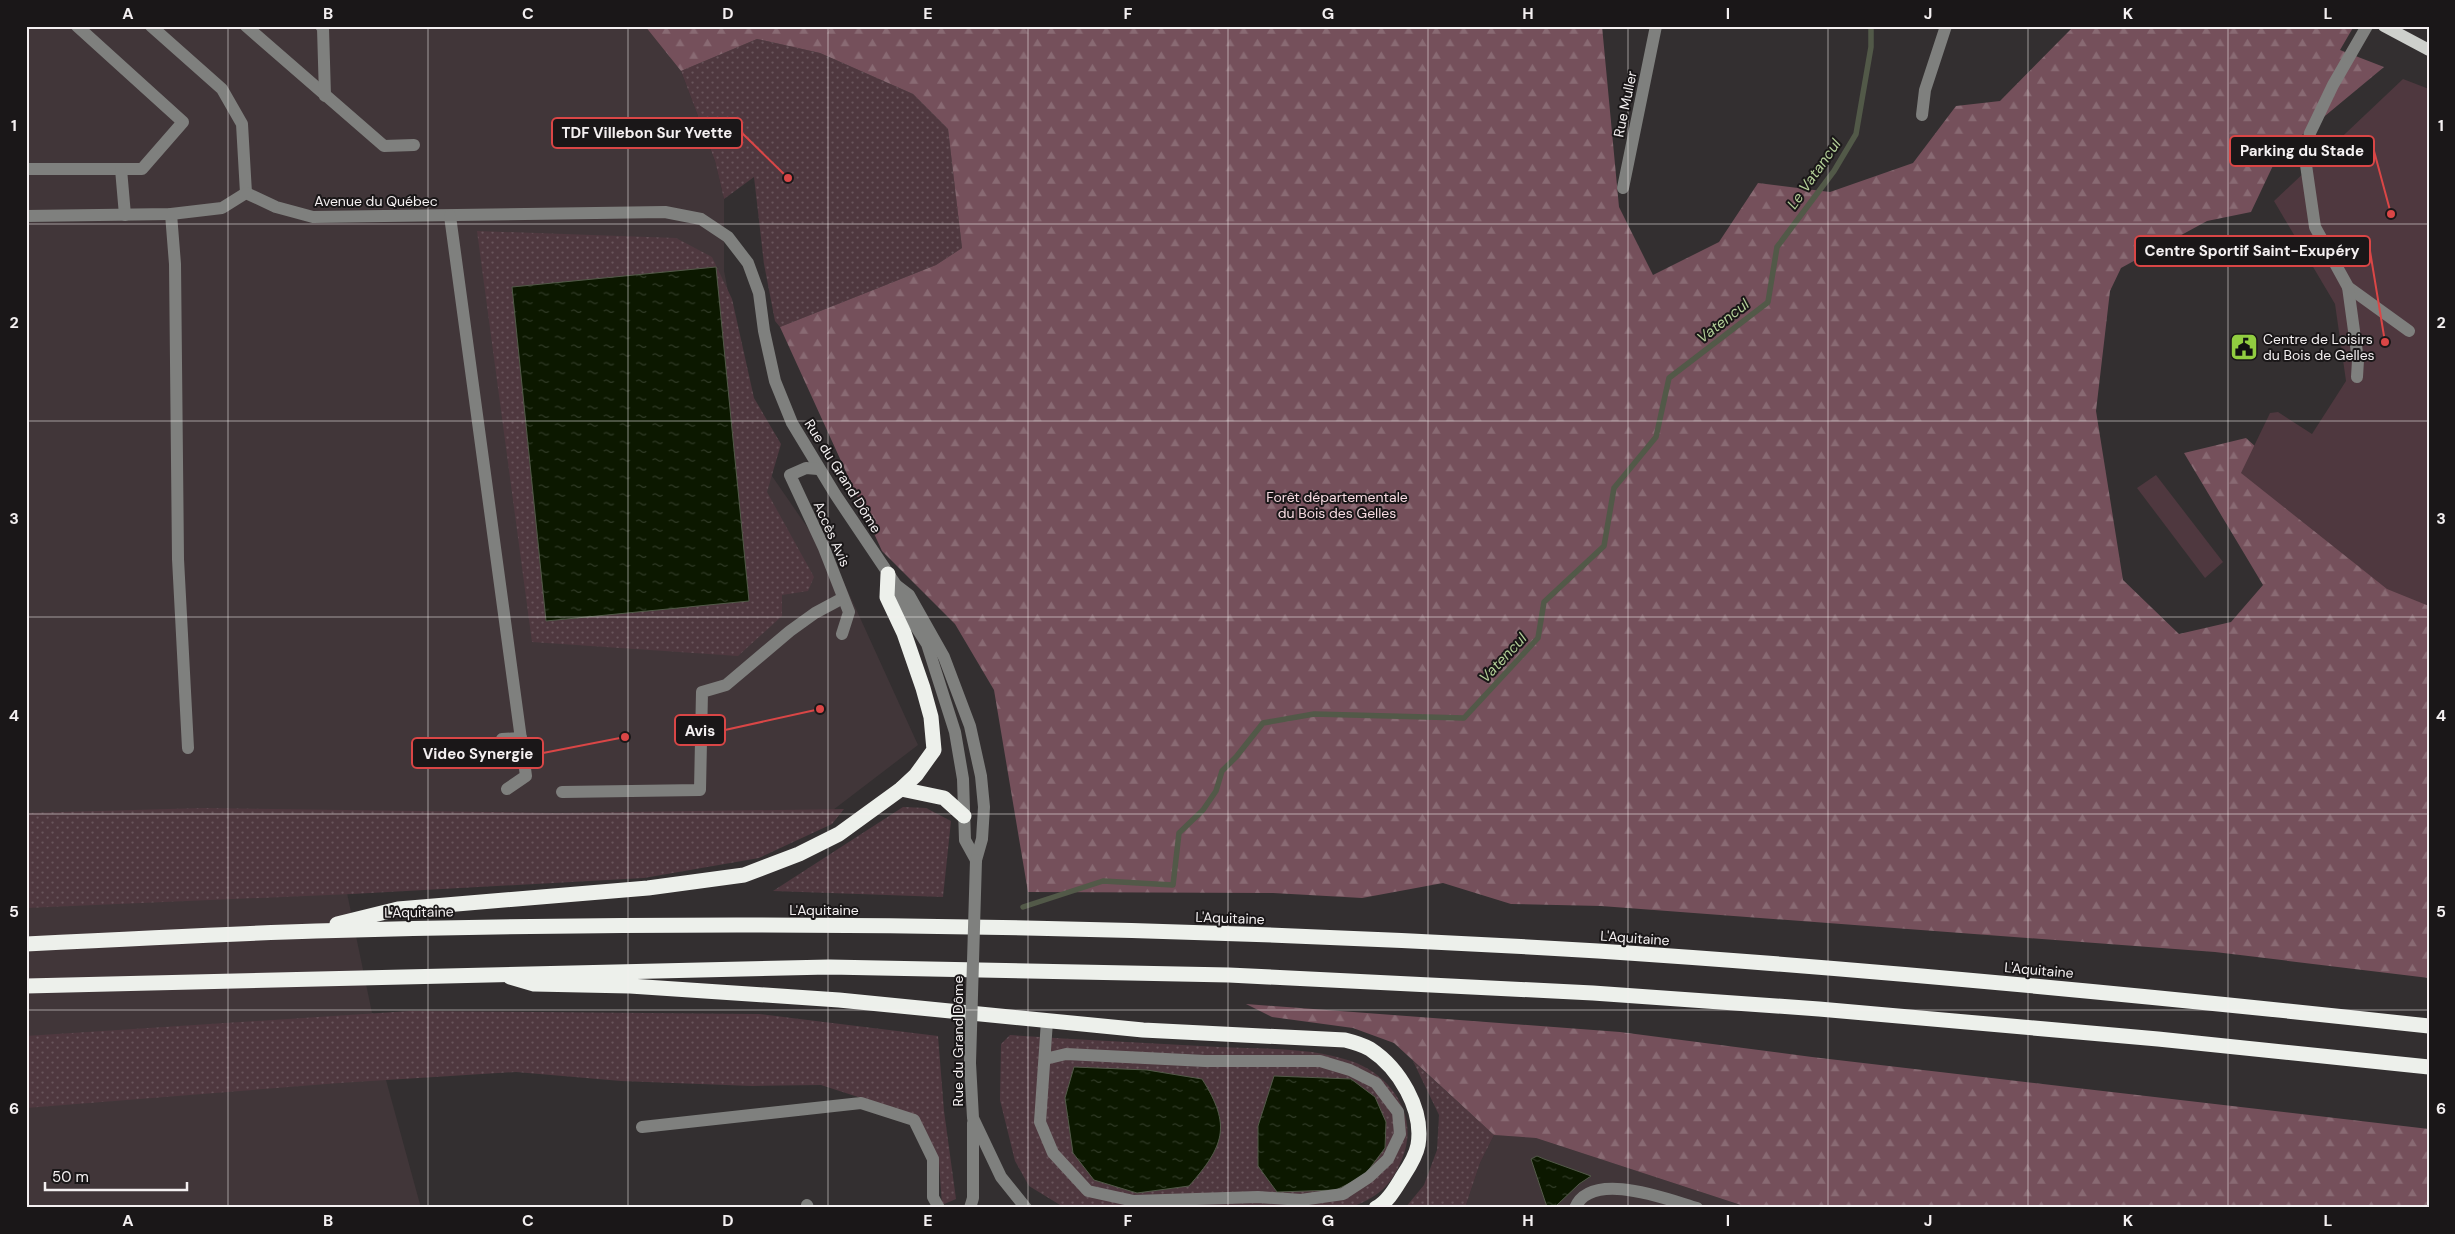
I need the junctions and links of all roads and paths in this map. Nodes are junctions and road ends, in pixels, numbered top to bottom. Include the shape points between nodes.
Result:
1 (77, 26) edge
2 (151, 26) edge
3 (246, 26) edge
4 (321, 26) edge
5 (1656, 26) edge
6 (1946, 26) edge
7 (2367, 26) edge
8 (2384, 26) edge
9 (2429, 50) edge
10 (325, 96) junction
11 (1922, 115) dead end
12 (414, 145) dead end
13 (26, 169) edge
14 (121, 169) junction
15 (1623, 188) dead end
16 (246, 193) junction
17 (171, 214) junction
18 (125, 215) junction
19 (26, 216) edge
20 (450, 216) junction
21 (728, 237) joint
22 (2348, 287) junction
23 (2409, 331) dead end
24 (2357, 377) dead end
25 (818, 469) junction
26 (892, 580) junction
27 (843, 598) junction
28 (842, 634) dead end
29 (520, 738) junction
30 (502, 740) dead end
31 (188, 748) dead end
32 (507, 789) dead end
33 (901, 789) junction
34 (562, 792) dead end
35 (964, 816) junction
36 (982, 839) junction
37 (976, 860) junction
38 (309, 931) junction
39 (26, 944) edge
40 (497, 973) junction
41 (26, 986) edge
42 (1047, 1021) junction
43 (2429, 1026) edge
44 (1045, 1059) junction
45 (2429, 1067) edge
46 (973, 1118) junction
47 (642, 1127) dead end
48 (939, 1208) edge
49 (970, 1208) edge
50 (1026, 1208) edge
51 (1376, 1208) edge
52 (1575, 1208) edge
53 (1697, 1208) edge

1 - 14 street via 183,122 142,169
2 - 16 street via 222,90 242,124
3 - 10 street
4 - 10 street via 324,28
5 - 15 street, Rue Muller
6 - 11 street via 1925,90
7 - 22 street via 2310,133 2305,158 2315,227
8 - 9 main road
10 - 12 street via 384,146
13 - 14 street
14 - 18 street
16 - 17 street via 222,208
16 - 20 street, Avenue du Québec via 313,217
17 - 18 street
17 - 31 street via 175,264 178,559
18 - 19 street
20 - 21 street, Avenue du Québec via 665,212 701,219
20 - 29 street
21 - 25 street, Rue du Grand Dôme via 748,263 759,293 775,381 792,423
22 - 23 street
22 - 24 street via 2358,360
25 - 26 street, Rue du Grand Dôme
25 - 27 street, Accès Avis via 806,468 790,475
26 - 33 highway via 887,597 904,633 923,688 931,717 934,750
26 - 35 street, Rue du Grand Dôme via 900,602 927,644 955,732 963,779
26 - 36 street, Rue du Grand Dôme via 909,595 937,643 970,726 981,776 984,807
27 - 28 street, Accès Avis via 849,612
27 - 34 street via 815,613 726,685 702,692 700,790
29 - 30 street
29 - 32 street via 526,776
33 - 35 highway via 944,798
33 - 38 highway via 833,838 744,875 648,888 398,909
35 - 36 street via 976,824
35 - 37 street, Rue du Grand Dôme via 965,840
36 - 37 street, Rue du Grand Dôme
37 - 46 street, Rue du Grand Dôme, bridge via 970,1063
38 - 39 highway, L'Aquitaine
38 - 43 highway, L'Aquitaine via 652,926 948,927 1239,934 1595,951 1824,968 2148,995
40 - 41 highway
40 - 42 highway via 534,984 640,987 840,1000
40 - 45 highway via 829,966 1229,975 1472,986 1829,1010
42 - 44 street
42 - 51 highway via 1143,1030 1345,1040 1370,1049 1401,1080 1418,1120 1418,1145 1410,1166 1395,1190
44 - 44 street via 1040,1122 1053,1152 1088,1191 1134,1201 1258,1197 1301,1200 1343,1194 1369,1177 1388,1159 1400,1134 1398,1112 1376,1083 1350,1070 1320,1062 1205,1061 1066,1054
46 - 49 street via 973,1198
46 - 50 street, Rue du Grand Dôme via 1001,1177
47 - 48 street via 861,1103 914,1120 934,1159 933,1197
52 - 53 street via 1594,1191 1623,1188

